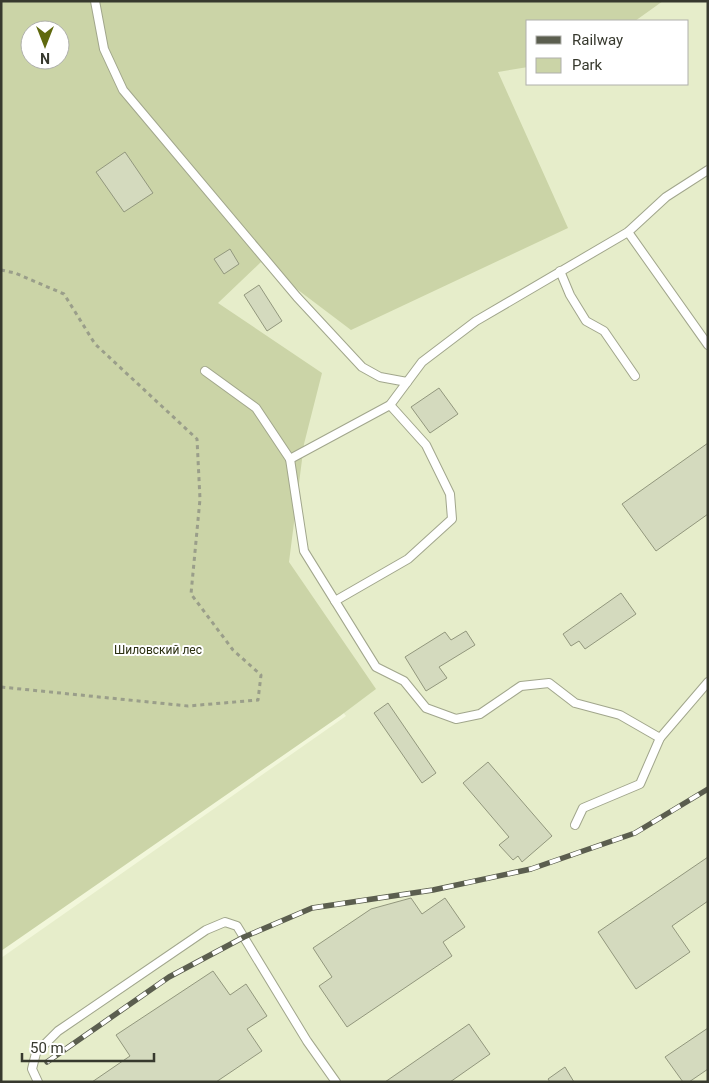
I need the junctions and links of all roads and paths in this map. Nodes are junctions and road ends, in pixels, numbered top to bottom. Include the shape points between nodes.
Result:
1 (95, 1) edge
2 (708, 170) edge
3 (628, 232) junction
4 (1, 270) edge
5 (560, 271) junction
6 (708, 345) edge
7 (205, 371) dead end
8 (635, 376) dead end
9 (407, 382) junction
10 (390, 405) junction
11 (290, 459) junction
12 (335, 602) junction
13 (708, 682) edge
14 (1, 687) edge
15 (660, 738) junction
16 (575, 825) dead end
17 (38, 1082) edge
18 (336, 1082) edge

1 - 9 lane via 104,49 123,90 291,290 362,367 380,377
2 - 3 lane via 666,197
3 - 5 lane
3 - 6 lane
4 - 14 path via 64,294 95,344 197,439 200,499 191,594 232,650 260,675 258,700 188,706
5 - 8 lane via 586,321 604,331
5 - 9 lane via 476,321 422,362
7 - 11 lane via 256,408
9 - 10 lane
10 - 11 lane
10 - 12 lane via 426,444 450,494 452,519 408,559
11 - 12 lane via 304,551
12 - 15 lane via 376,667 404,680 426,708 456,719 480,714 521,686 549,684 575,703 620,715
13 - 15 lane
15 - 16 lane via 640,784 583,808
17 - 18 lane via 32,1069 36,1053 58,1032 206,930 225,922 236,926

